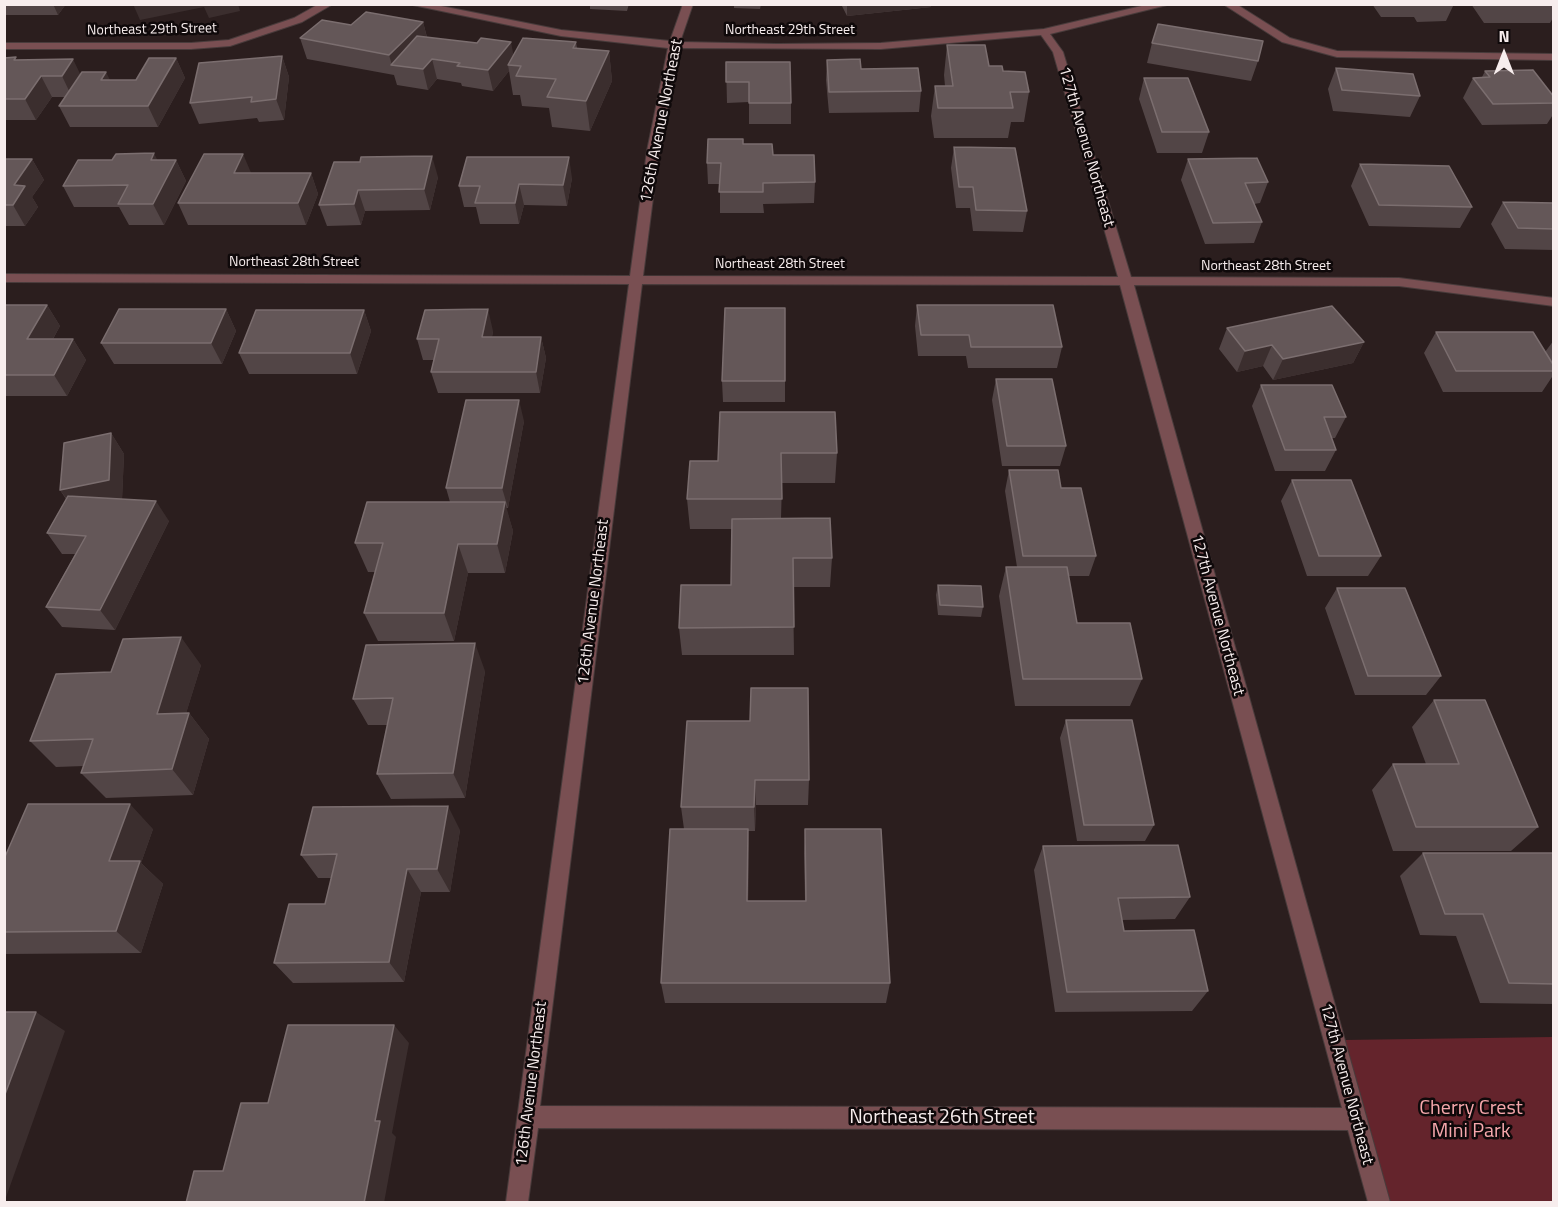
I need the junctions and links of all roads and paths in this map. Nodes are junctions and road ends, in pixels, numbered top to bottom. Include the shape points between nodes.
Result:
1 (328, 4) edge
2 (413, 4) edge
3 (688, 4) edge
4 (1166, 4) edge
5 (1228, 4) edge
6 (1044, 32) junction
7 (674, 45) junction
8 (4, 46) edge
9 (1554, 57) edge
10 (4, 278) edge
11 (635, 279) junction
12 (1126, 282) junction
13 (1554, 302) edge
14 (527, 1117) junction
15 (1356, 1119) junction
16 (517, 1203) edge
17 (1379, 1203) edge

1 - 8 street, Northeast 29th Street via 298,20 230,44
2 - 7 street, Northeast 29th Street via 561,33
3 - 7 street, 126th Avenue Northeast
4 - 6 street, Northeast 29th Street
5 - 9 street via 1286,40 1337,54
6 - 7 street, Northeast 29th Street via 882,46
6 - 12 street, 127th Avenue Northeast via 1058,52
7 - 11 street, 126th Avenue Northeast via 653,151
10 - 11 street, Northeast 28th Street
11 - 12 street, Northeast 28th Street
11 - 14 street, 126th Avenue Northeast
12 - 13 street, Northeast 28th Street via 1399,282
12 - 15 street, 127th Avenue Northeast
14 - 15 street, Northeast 26th Street
14 - 16 street, 126th Avenue Northeast
15 - 17 street, 127th Avenue Northeast

